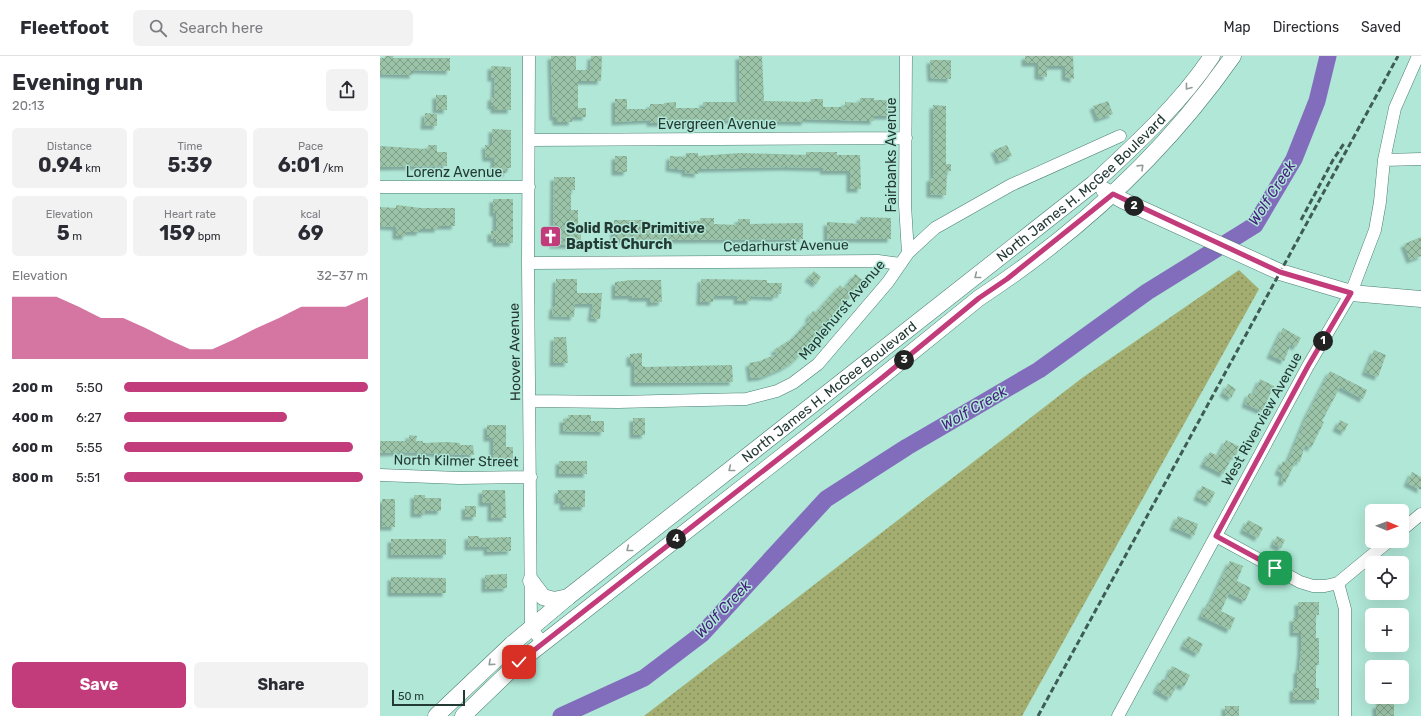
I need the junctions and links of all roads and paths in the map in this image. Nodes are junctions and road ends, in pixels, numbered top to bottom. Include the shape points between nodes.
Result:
1 (529, 56) edge
2 (906, 56) edge
3 (1212, 56) edge
4 (1233, 56) edge
5 (1418, 56) edge
6 (1120, 136) dead end
7 (906, 138) junction
8 (529, 140) junction
9 (1421, 159) edge
10 (1384, 160) junction
11 (1092, 184) junction
12 (380, 187) edge
13 (529, 187) junction
14 (1113, 194) junction
15 (908, 253) junction
16 (528, 263) junction
17 (900, 264) junction
18 (1351, 293) junction
19 (1421, 299) edge
20 (531, 401) junction
21 (380, 475) edge
22 (531, 477) junction
23 (1421, 514) edge
24 (1409, 524) edge
25 (1216, 536) junction
26 (1380, 548) edge
27 (531, 581) junction
28 (1338, 583) junction
29 (568, 597) junction
30 (531, 628) junction
31 (543, 643) junction
32 (436, 716) edge
33 (463, 716) edge
34 (1118, 716) edge
35 (1345, 716) edge

1 - 8 street, Hoover Avenue
2 - 7 street, Fairbanks Avenue
3 -> 11 main road, North James H. McGee Boulevard via 1185,91
14 -> 4 main road, North James H. McGee Boulevard via 1178,128
5 - 10 street, West Riverview Avenue via 1395,108
6 - 15 street, Maplehurst Avenue via 974,205 935,228
7 - 8 street, Evergreen Avenue
7 - 15 street, Fairbanks Avenue
8 - 13 street, Hoover Avenue
9 - 10 street
10 - 18 street, West Riverview Avenue via 1375,230
11 - 14 main road
11 -> 29 main road, North James H. McGee Boulevard
12 - 13 street, Lorenz Avenue
13 - 16 street, Hoover Avenue
14 - 18 main road via 1280,272
14 - 31 main road, North James H. McGee Boulevard
15 - 17 street, Maplehurst Avenue
16 - 17 street, Cedarhurst Avenue via 878,260
16 - 20 street, Hoover Avenue
17 - 20 street, Maplehurst Avenue via 888,282 818,364 793,383 777,391 746,399
18 - 19 main road
18 - 25 street, West Riverview Avenue via 1308,366
20 - 22 street, Hoover Avenue
21 - 22 street, North Kilmer Street
22 - 27 street, Hoover Avenue
23 - 24 street
25 - 28 street via 1307,584 1325,586
25 - 34 street, West Riverview Avenue
26 - 28 street
27 - 29 main road via 543,597 554,600
27 - 30 street, Hoover Avenue
28 - 35 street via 1345,609
29 - 30 main road, North James H. McGee Boulevard
30 - 31 street
30 -> 32 main road, North James H. McGee Boulevard via 476,676
31 - 33 main road, North James H. McGee Boulevard via 519,662

